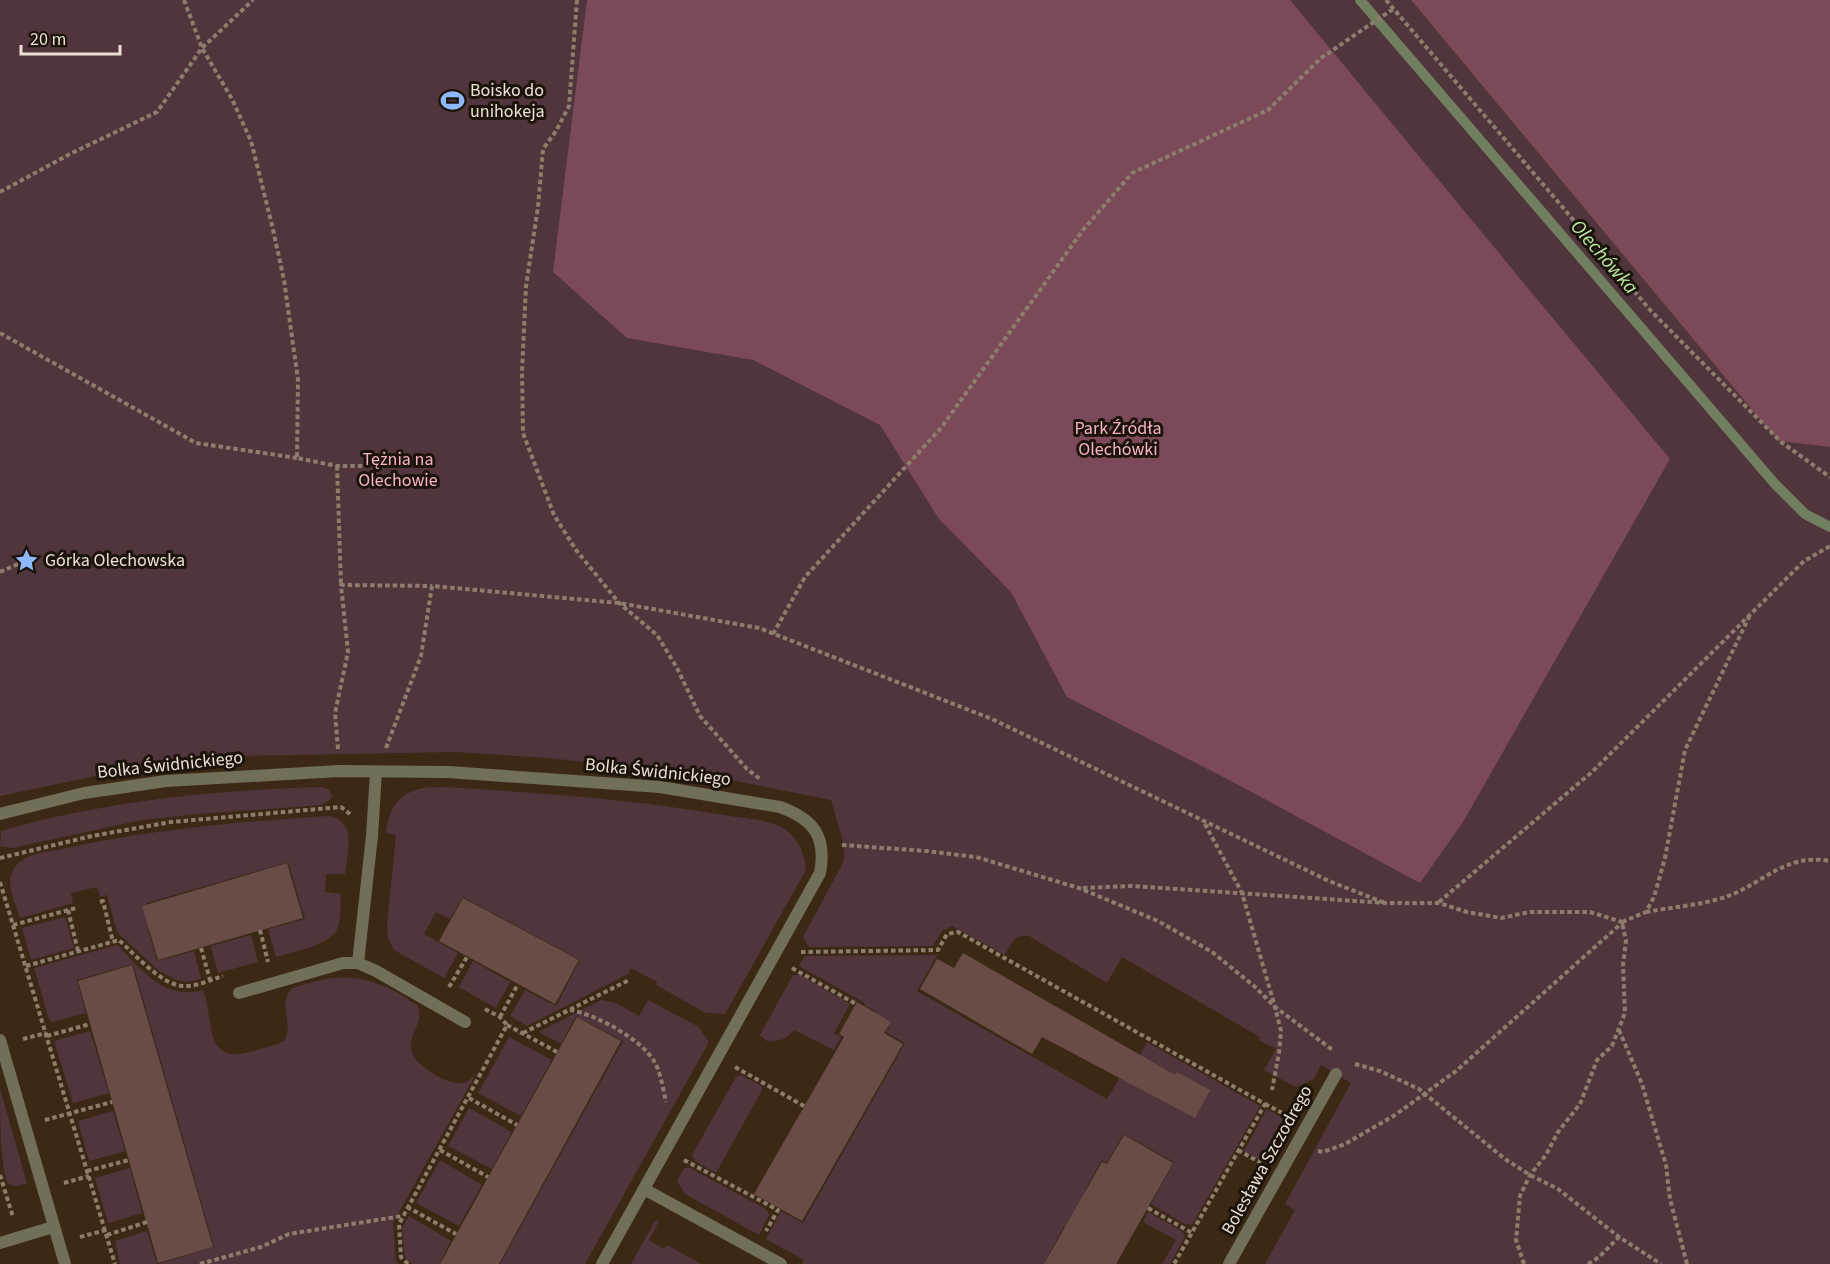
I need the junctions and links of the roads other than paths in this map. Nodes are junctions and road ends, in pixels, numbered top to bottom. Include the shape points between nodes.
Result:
1 (376, 772) junction
2 (0, 814) edge
3 (358, 963) junction
4 (239, 993) dead end
5 (465, 1022) dead end
6 (0, 1040) edge
7 (1336, 1074) road end
8 (644, 1189) junction
9 (53, 1227) junction
10 (0, 1243) edge
11 (65, 1264) edge
12 (602, 1264) edge
13 (781, 1264) edge
14 (1229, 1264) edge

1 - 2 street, Bolka Świdnickiego via 166,781 84,793
1 - 3 street
1 - 8 street, Bolka Świdnickiego via 448,772 660,788 768,804 795,812 811,823 818,834 823,860 820,873
3 - 4 street via 343,963
3 - 5 street
6 - 9 street
7 - 14 street, Bolesława Szczodrego
8 - 12 street
8 - 13 street
9 - 10 street
9 - 11 street

